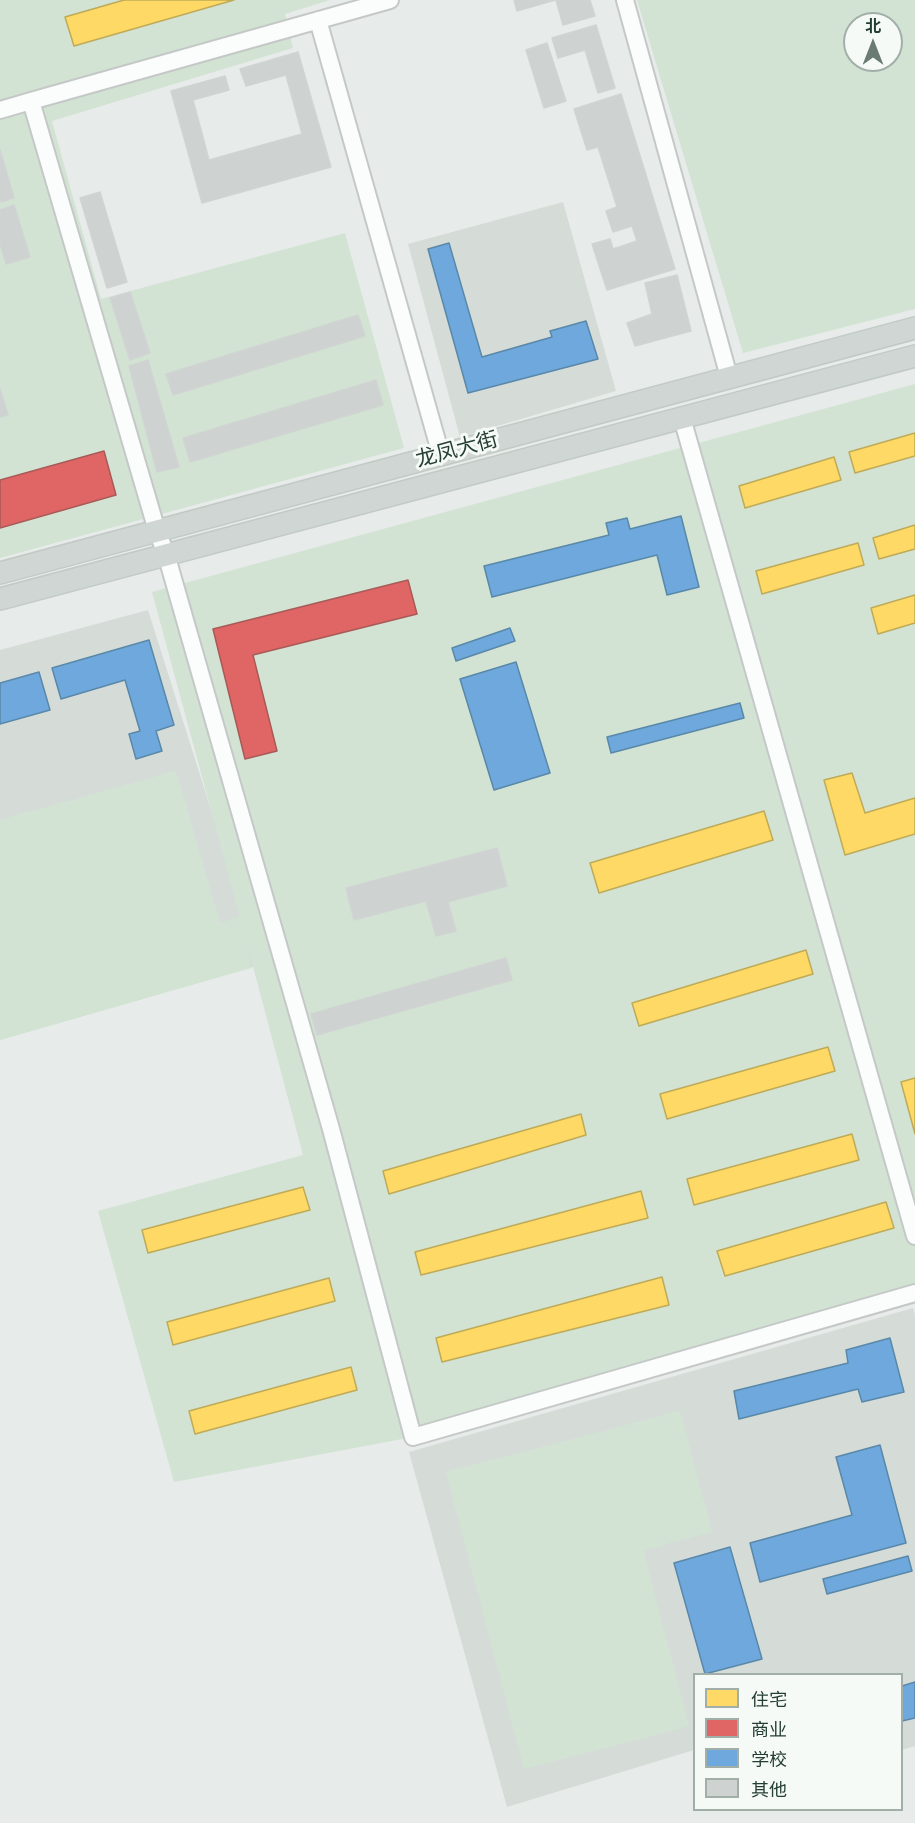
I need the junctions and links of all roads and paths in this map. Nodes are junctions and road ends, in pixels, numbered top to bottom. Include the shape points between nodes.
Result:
1 (390, 0) edge
2 (625, 0) edge
3 (318, 20) junction
4 (31, 101) junction
5 (0, 110) edge
6 (915, 328) edge
7 (915, 356) edge
8 (729, 377) junction
9 (682, 418) junction
10 (441, 455) junction
11 (157, 531) junction
12 (166, 554) junction
13 (0, 573) edge
14 (0, 599) edge
15 (915, 1236) edge
16 (915, 1293) edge

1 - 3 street
2 - 8 street
3 - 4 street
3 - 10 street
4 - 5 street
4 - 11 street
6 - 8 main road, 龙凤大街
7 - 9 main road, 龙凤大街
8 - 10 main road, 龙凤大街
9 - 12 main road, 龙凤大街
9 - 15 street
10 - 11 main road, 龙凤大街
11 - 12 street
11 - 13 main road, 龙凤大街
12 - 14 main road, 龙凤大街
12 - 16 street via 331,1129 413,1437

